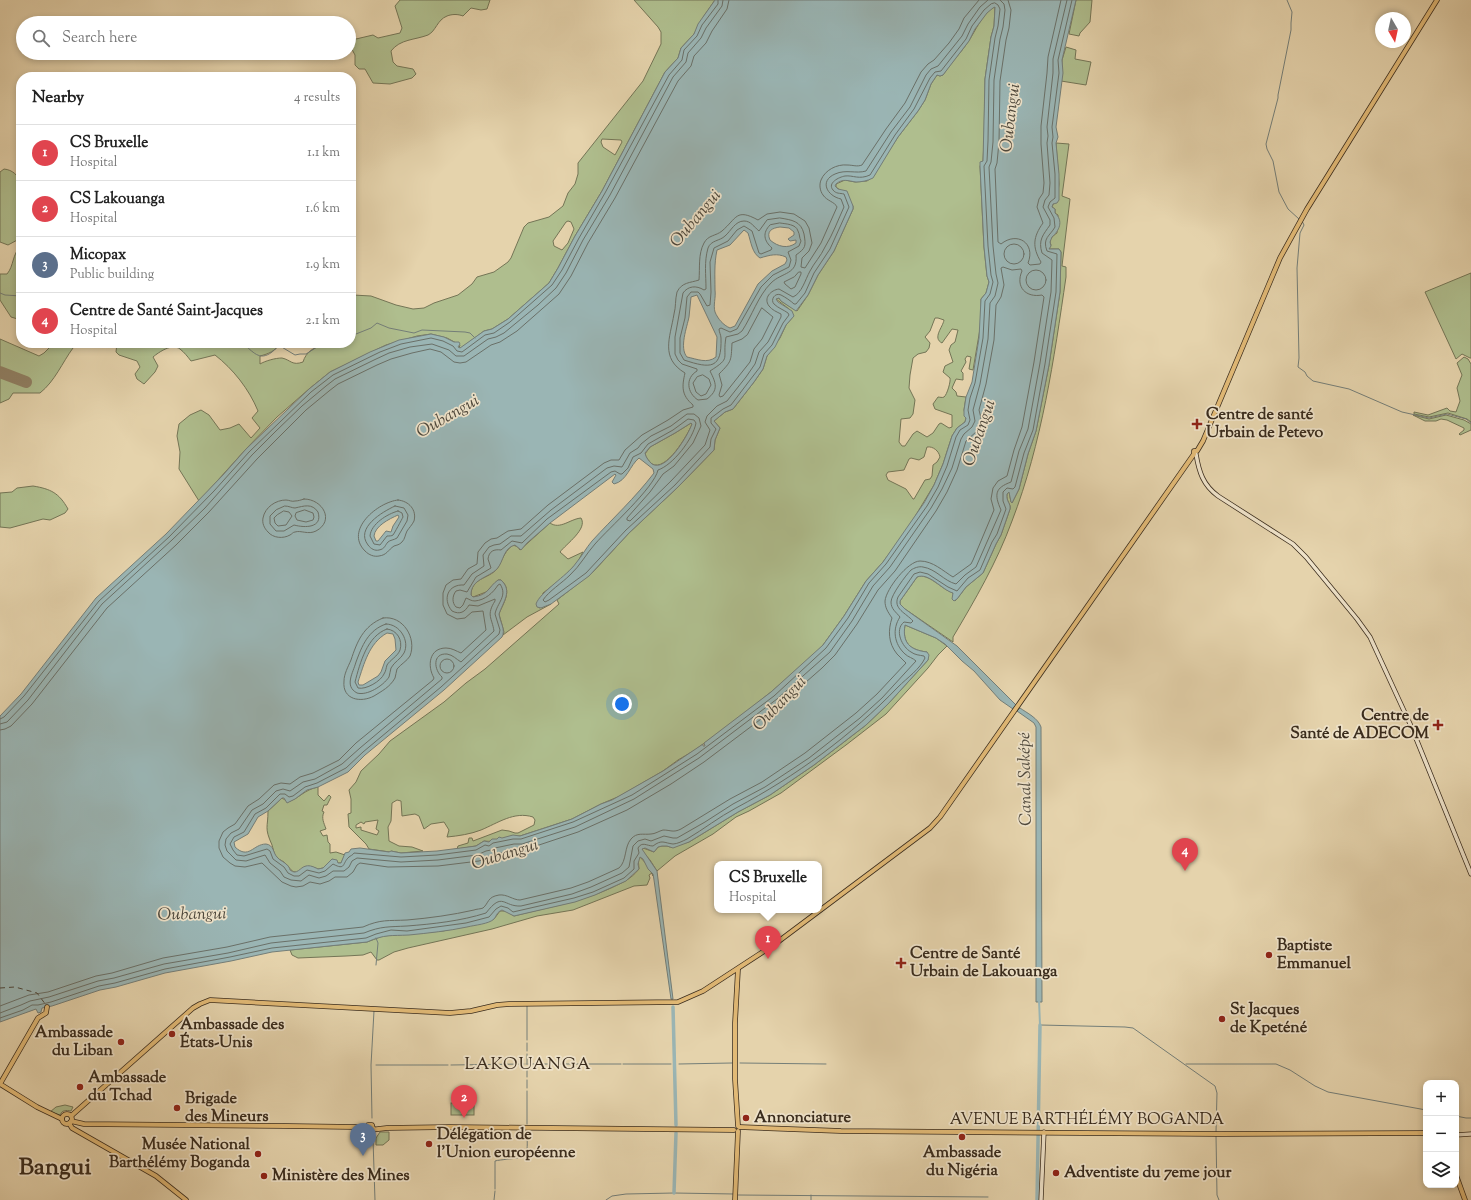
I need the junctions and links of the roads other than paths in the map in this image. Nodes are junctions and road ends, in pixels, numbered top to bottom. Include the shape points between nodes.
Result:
1 (1437, 0) edge
2 (1195, 453) junction
3 (1471, 874) edge
4 (822, 909) edge
5 (816, 913) edge
6 (738, 968) junction
7 (727, 975) junction
8 (736, 982) junction
9 (47, 1007) dead end
10 (0, 1084) edge
11 (62, 1119) junction
12 (70, 1120) junction
13 (736, 1128) junction
14 (1041, 1132) junction
15 (1423, 1133) edge
16 (1471, 1134) edge
17 (1459, 1135) edge
18 (1459, 1183) edge
19 (735, 1198) edge
20 (186, 1200) edge
21 (1041, 1200) edge
22 (1465, 1200) edge

1 - 2 main road via 1288,242 1203,441
2 - 3 main road via 1205,485 1293,544 1370,637 1411,726
2 - 4 main road via 940,817 930,828
5 - 6 main road
6 - 7 main road
6 - 8 main road
7 - 8 main road via 733,977
7 - 12 main road via 693,996 671,1003 509,1004 450,1013 268,1002 206,1001 193,1008
8 - 13 main road
9 - 10 main road via 46,1013 38,1018
10 - 11 main road
11 - 12 main road via 65,1123
11 - 12 main road via 66,1114
12 - 13 main road, AVENUE BARTHÉLÉMY BOGANDA via 84,1124 370,1128
12 - 20 main road via 72,1128 162,1180
13 - 14 main road, AVENUE BARTHÉLÉMY BOGANDA
13 - 19 main road
14 - 15 main road, AVENUE BARTHÉLÉMY BOGANDA
14 - 21 main road
16 - 17 main road
18 - 22 main road

